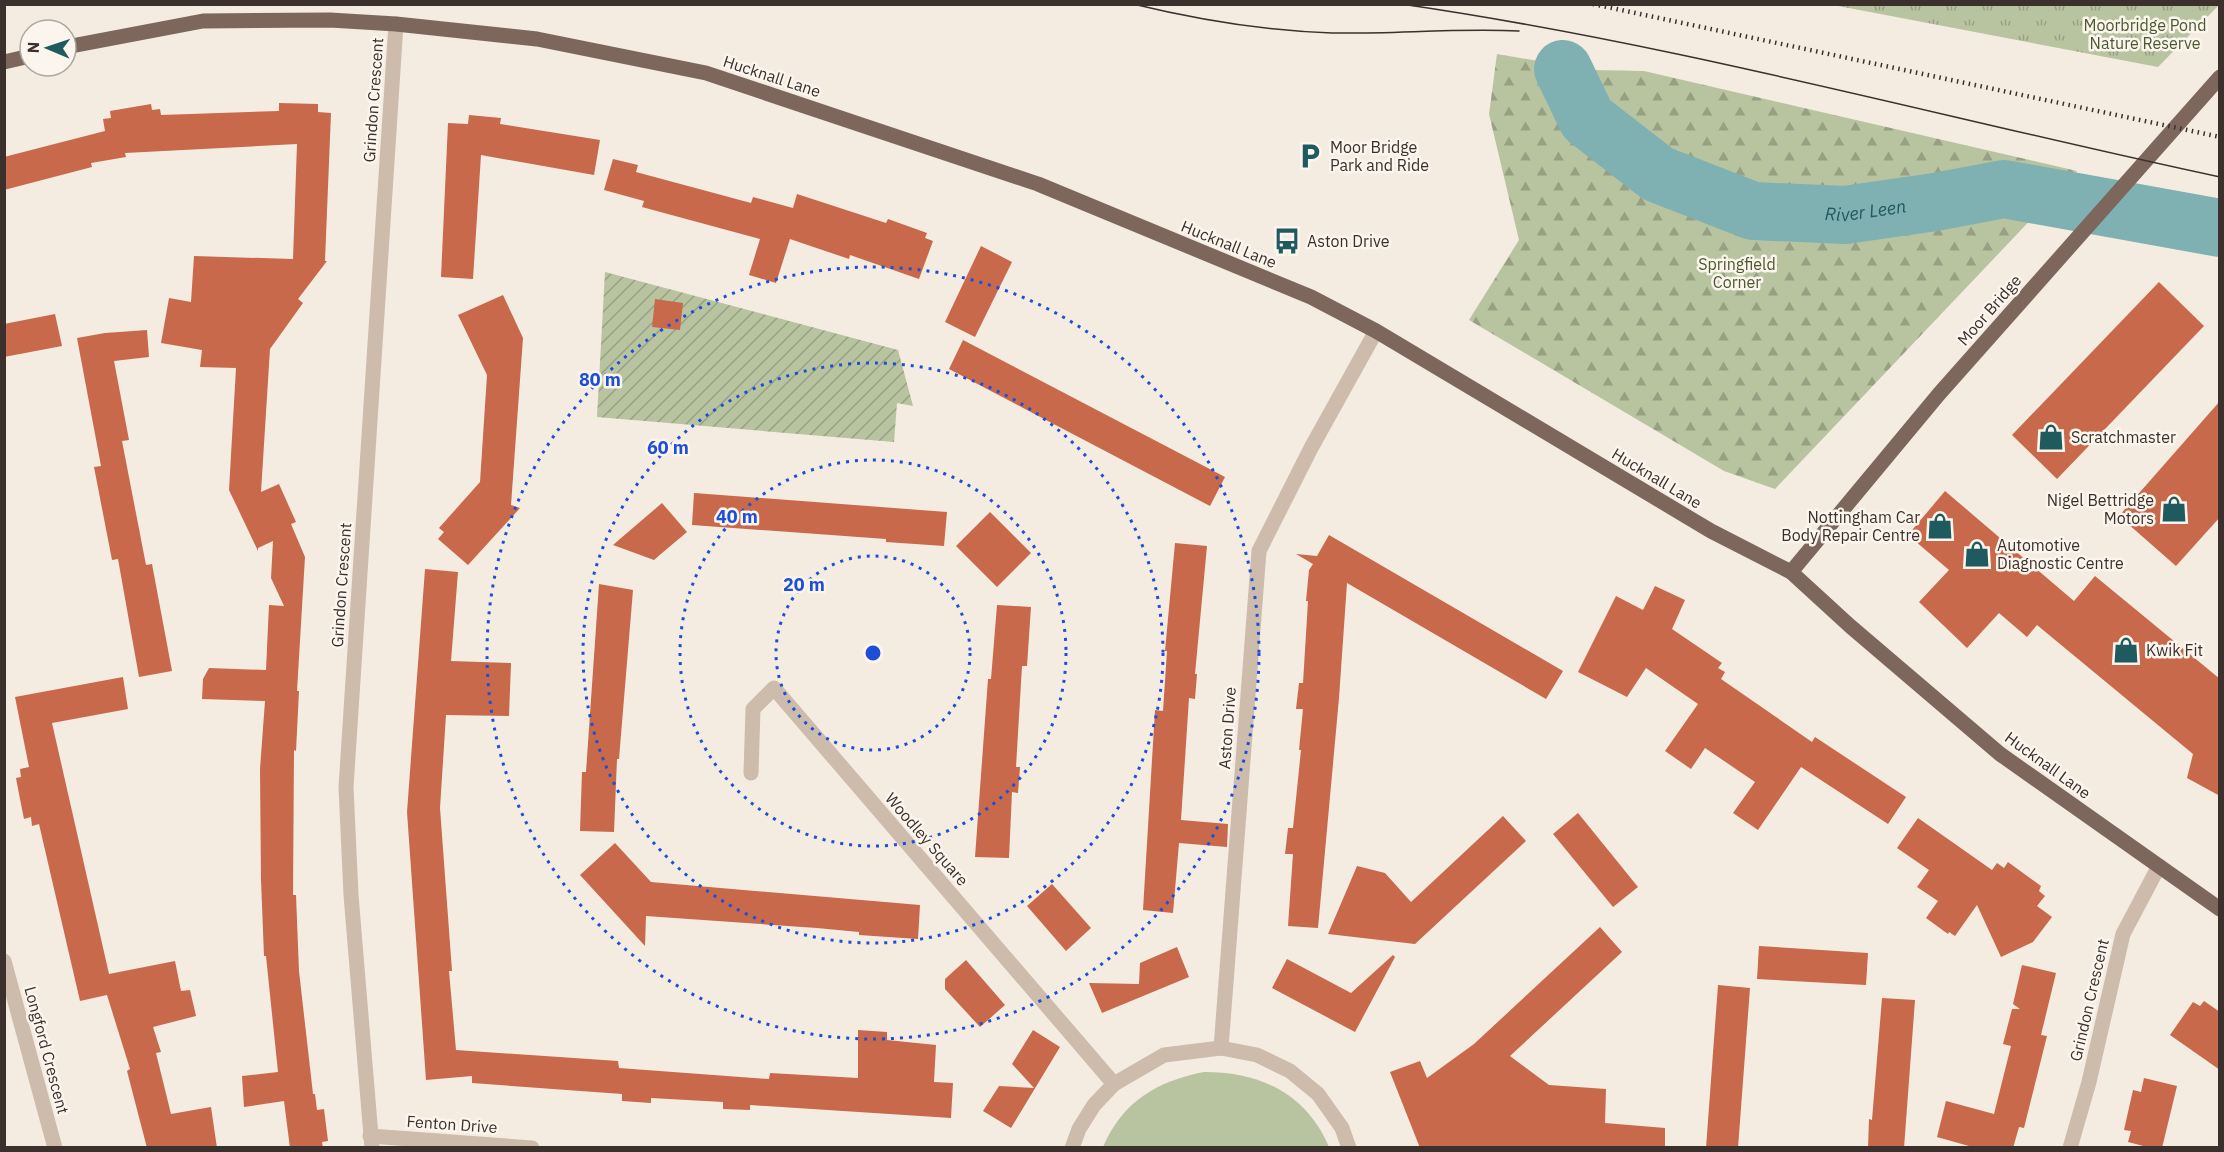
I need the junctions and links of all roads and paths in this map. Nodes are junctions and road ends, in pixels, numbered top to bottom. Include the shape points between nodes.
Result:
1 (396, 24) junction
2 (78, 45) edge
3 (2220, 77) edge
4 (1376, 331) junction
5 (1791, 573) junction
6 (750, 773) dead end
7 (2159, 867) junction
8 (2220, 909) edge
9 (4, 961) edge
10 (1221, 1048) junction
11 (1114, 1084) junction
12 (371, 1142) edge
13 (55, 1148) edge
14 (532, 1148) edge
15 (1071, 1148) edge
16 (1349, 1148) edge
17 (2070, 1148) edge

1 - 2 main road, Hucknall Lane via 203,21
1 - 4 main road, Hucknall Lane via 537,39 723,79 1038,184 1311,297
1 - 12 street, Grindon Crescent via 346,787
3 - 5 main road, Moor Bridge via 1939,394
4 - 5 main road, Hucknall Lane via 1711,531
4 - 10 street, Aston Drive via 1259,551
5 - 7 main road, Hucknall Lane via 2000,754
6 - 11 street, Woodley Square via 753,709 774,688
7 - 8 main road, Hucknall Lane
7 - 17 street, Grindon Crescent via 2123,934
9 - 13 street, Longford Crescent
10 - 11 street via 1164,1056
10 - 16 street via 1257,1055 1290,1071 1318,1094 1342,1128
11 - 15 street via 1094,1105
12 - 14 street, Fenton Drive

